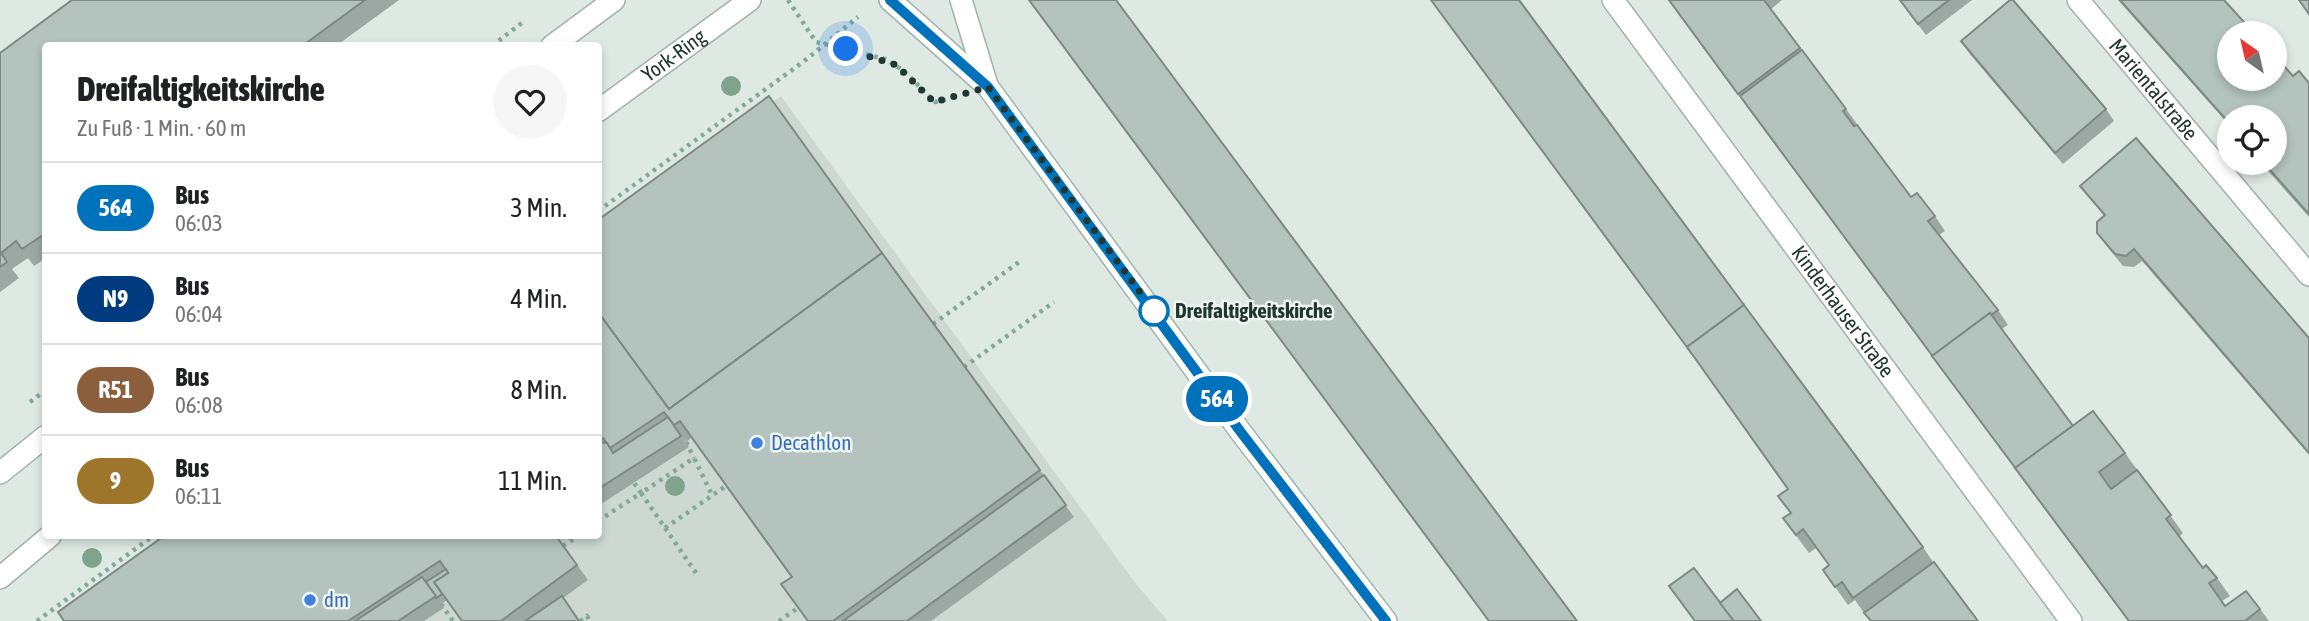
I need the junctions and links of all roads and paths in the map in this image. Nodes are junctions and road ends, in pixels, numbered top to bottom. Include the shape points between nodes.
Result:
1 (614, 0) edge
2 (750, 0) edge
3 (788, 0) edge
4 (890, 0) edge
5 (961, 0) edge
6 (1613, 0) edge
7 (2078, 0) edge
8 (863, 13) dead end
9 (557, 42) edge
10 (822, 44) junction
11 (988, 87) junction
12 (602, 108) edge
13 (602, 209) edge
14 (602, 212) edge
15 (608, 219) edge
16 (1022, 260) dead end
17 (2309, 275) edge
18 (1054, 302) dead end
19 (933, 324) edge
20 (964, 367) edge
21 (42, 439) edge
22 (686, 442) edge
23 (694, 458) junction
24 (0, 472) edge
25 (634, 483) edge
26 (726, 486) edge
27 (640, 493) junction
28 (712, 495) junction
29 (602, 519) edge
30 (665, 528) junction
31 (46, 539) edge
32 (149, 539) edge
33 (573, 539) edge
34 (563, 545) edge
35 (696, 573) dead end
36 (0, 578) edge
37 (72, 594) junction
38 (80, 604) edge
39 (441, 604) edge
40 (797, 607) edge
41 (458, 616) edge
42 (37, 621) edge
43 (452, 621) edge
44 (580, 621) edge
45 (590, 621) edge
46 (779, 621) edge
47 (1386, 621) edge
48 (2071, 621) edge

1 - 9 main road
2 - 12 main road, York-Ring
3 - 10 path via 810,36
4 - 11 main road
5 - 11 main road
6 - 48 main road, Kinderhauser Straße
7 - 17 main road, Marientalstraße
8 - 10 path
10 - 11 path via 885,59 904,71 934,102
10 - 13 path
11 - 47 main road via 1240,431
14 - 15 path
16 - 19 path
18 - 20 path
21 - 24 main road
22 - 23 path
23 - 27 path
23 - 28 path
25 - 27 path
26 - 28 path
27 - 29 path
27 - 30 path
28 - 30 path
30 - 35 path
31 - 36 main road
32 - 37 path
33 - 34 path
37 - 38 path
37 - 42 path
39 - 43 path
40 - 46 path
41 - 43 path
44 - 45 path via 587,617

